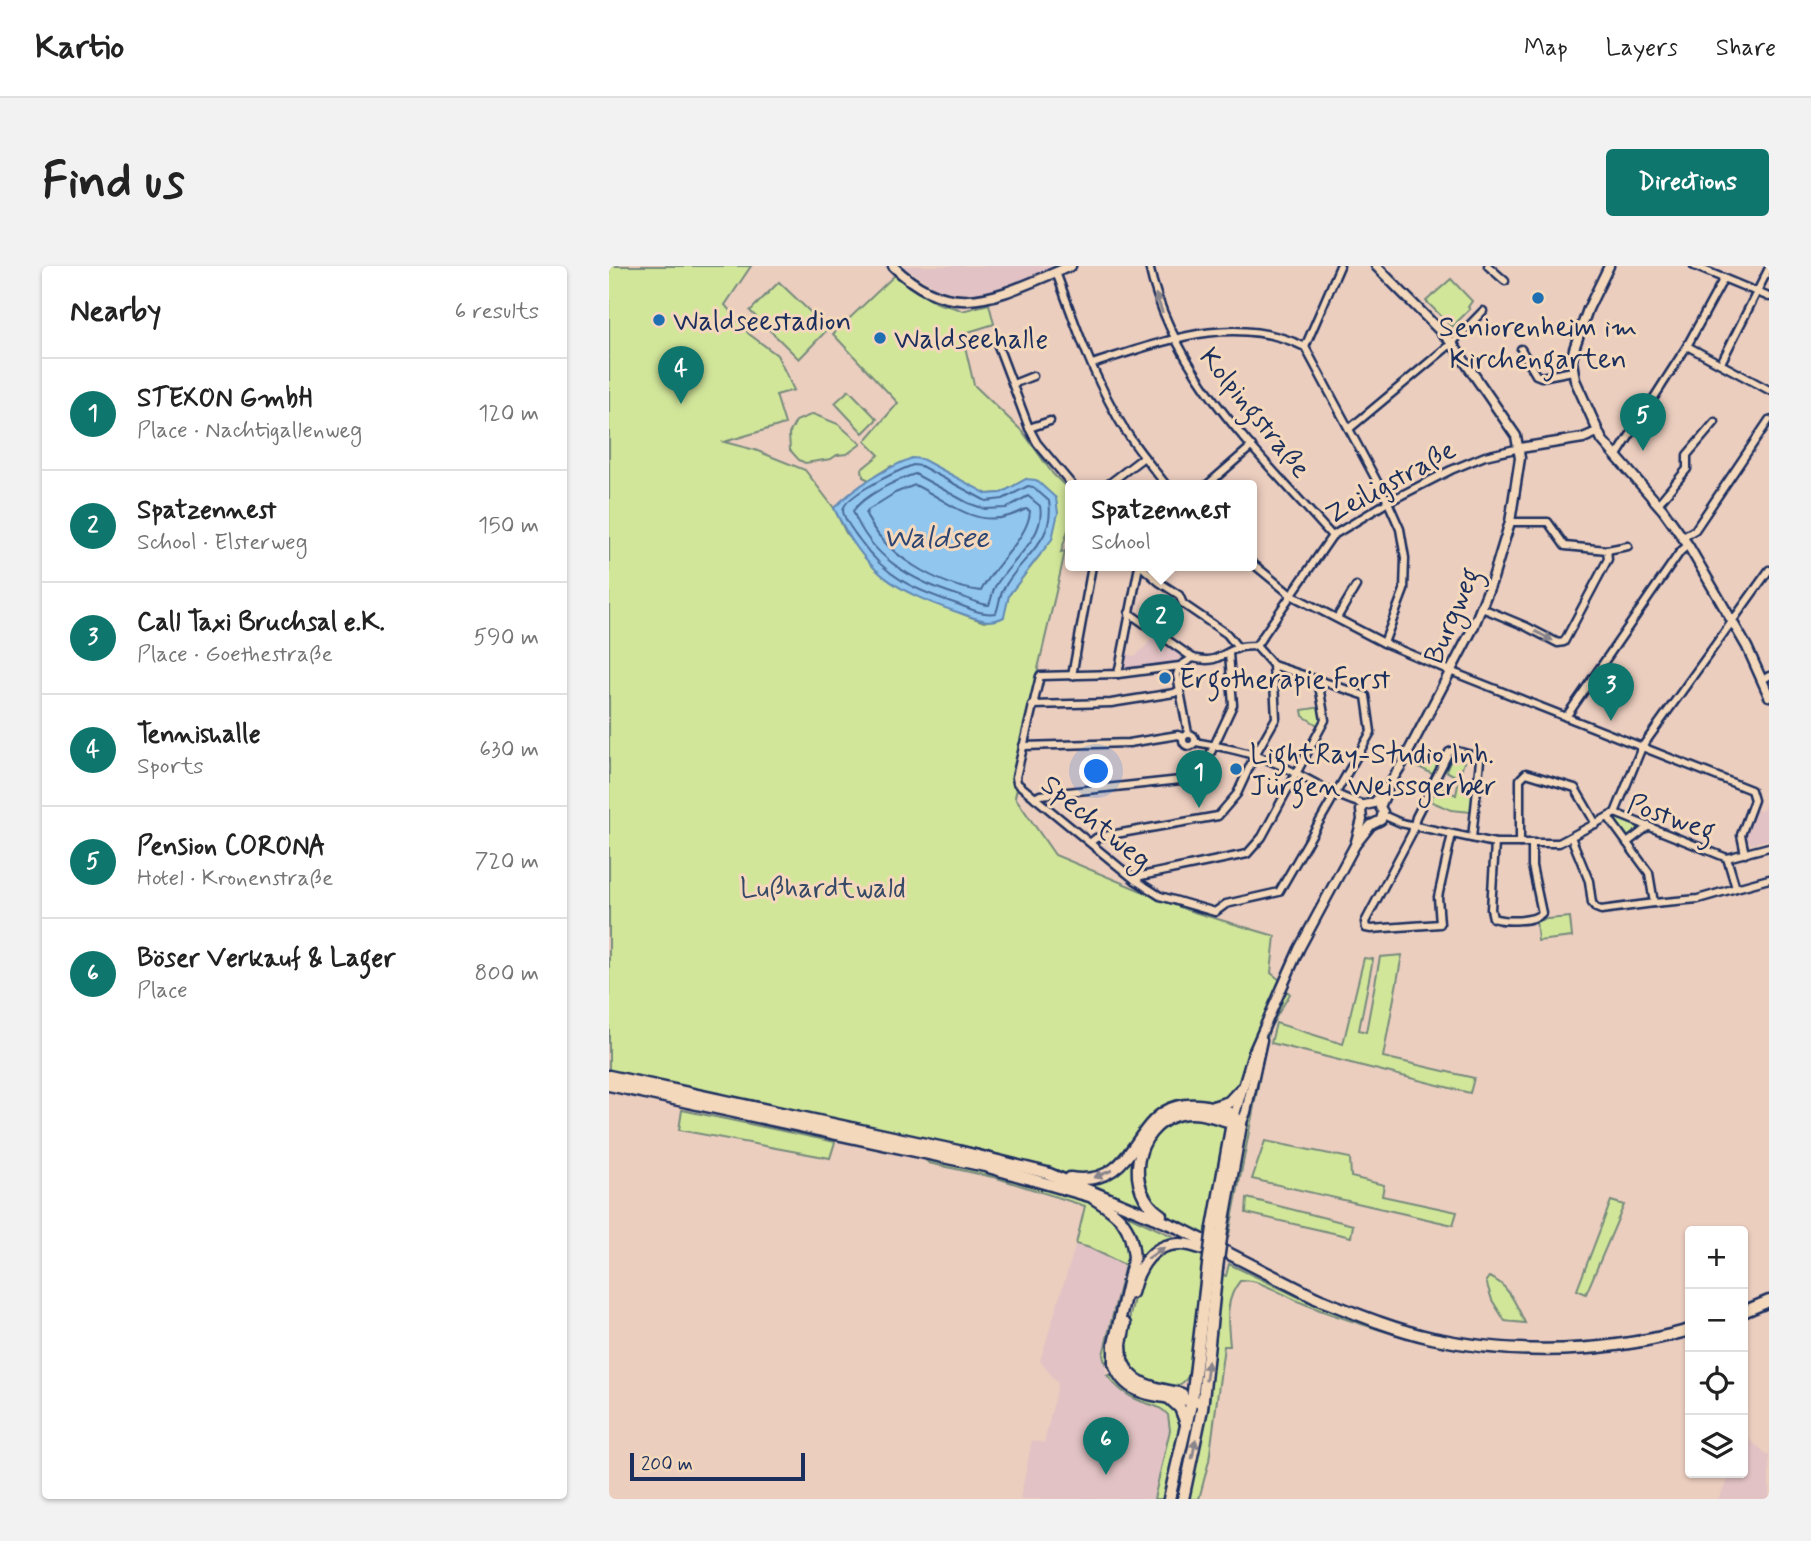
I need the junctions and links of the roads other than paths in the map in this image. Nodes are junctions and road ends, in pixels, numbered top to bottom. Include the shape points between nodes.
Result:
1 (893, 266) edge
2 (1070, 266) edge
3 (1149, 266) edge
4 (1340, 266) edge
5 (1376, 266) edge
6 (1488, 266) edge
7 (1609, 266) edge
8 (1694, 266) edge
9 (1769, 268) edge
10 (1056, 272) junction
11 (1724, 278) junction
12 (1505, 281) dead end
13 (1758, 293) junction
14 (1769, 297) edge
15 (1483, 311) dead end
16 (1173, 339) junction
17 (1451, 343) junction
18 (998, 346) dead end
19 (1687, 346) junction
20 (1305, 347) junction
21 (1521, 349) dead end
22 (1721, 363) junction
23 (1092, 364) junction
24 (1573, 371) junction
25 (1033, 376) dead end
26 (1013, 384) junction
27 (1769, 390) edge
28 (1769, 420) edge
29 (1049, 421) dead end
30 (1715, 422) dead end
31 (1029, 428) junction
32 (1349, 429) junction
33 (1597, 432) junction
34 (1252, 446) junction
35 (1520, 448) junction
36 (1144, 457) junction
37 (1616, 457) junction
38 (1068, 480) edge
39 (1114, 480) edge
40 (1162, 480) edge
41 (1213, 480) edge
42 (1388, 502) junction
43 (1658, 504) junction
44 (1510, 522) junction
45 (1332, 536) junction
46 (1686, 541) junction
47 (1628, 546) dead end
48 (1607, 550) junction
49 (1257, 568) edge
50 (1769, 570) edge
51 (1091, 571) edge
52 (1139, 571) edge
53 (1146, 571) edge
54 (1356, 586) dead end
55 (1291, 594) junction
56 (1482, 608) junction
57 (1129, 612) junction
58 (1337, 618) junction
59 (1732, 620) junction
60 (1384, 643) junction
61 (1256, 646) junction
62 (1238, 648) junction
63 (1229, 653) junction
64 (1193, 658) junction
65 (1273, 665) junction
66 (1180, 666) junction
67 (1452, 672) junction
68 (1118, 674) junction
69 (1072, 676) junction
70 (1766, 678) edge
71 (1318, 680) junction
72 (1180, 690) junction
73 (1769, 696) edge
74 (1032, 705) junction
75 (1566, 717) junction
76 (1185, 735) junction
77 (1215, 745) junction
78 (1023, 746) junction
79 (1642, 747) junction
80 (1255, 755) junction
81 (1297, 774) junction
82 (1335, 795) junction
83 (1035, 798) junction
84 (1615, 813) junction
85 (1372, 814) junction
86 (1608, 817) junction
87 (1595, 824) junction
88 (1414, 825) junction
89 (1649, 827) junction
90 (1453, 834) junction
91 (1472, 838) junction
92 (1571, 838) junction
93 (1091, 842) junction
94 (1495, 843) junction
95 (1520, 843) junction
96 (1532, 843) junction
97 (1626, 843) junction
98 (1769, 847) edge
99 (1745, 854) junction
100 (1727, 858) junction
101 (1769, 879) edge
102 (1135, 880) junction
103 (1736, 888) junction
104 (1654, 903) junction
105 (1262, 1032) junction
106 (609, 1076) edge
107 (609, 1084) edge
108 (1241, 1089) junction
109 (1212, 1107) junction
110 (1236, 1121) junction
111 (1053, 1176) junction
112 (1093, 1198) junction
113 (1179, 1228) junction
114 (1209, 1251) junction
115 (1212, 1267) junction
116 (1316, 1298) junction
117 (1769, 1301) edge
118 (1748, 1310) edge
119 (1685, 1331) edge
120 (1118, 1361) junction
121 (1195, 1373) junction
122 (1170, 1394) junction
123 (1198, 1399) junction
124 (1187, 1427) junction
125 (1169, 1499) edge
126 (1183, 1499) edge

1 - 10 street via 922,290 963,301 999,295
2 - 10 street
16 -> 3 street, Kolpingstraße
4 - 20 street
5 - 17 street
6 - 12 street
7 - 24 street via 1580,330
8 - 11 street
9 - 13 street
10 - 23 street
11 - 13 street
11 - 19 street
13 - 14 street
13 - 22 street
15 - 17 street
16 - 20 street via 1206,331 1233,331 1266,334
16 - 23 street
16 - 34 street, Kolpingstraße via 1206,391
17 - 32 street
17 - 35 street
18 - 26 street
19 - 22 street
19 - 37 street
20 - 32 street
21 - 24 street via 1536,375
22 - 27 street
23 - 36 street via 1114,412
24 - 33 street
25 - 26 street
26 - 31 street
28 - 46 street
29 - 31 street
30 - 43 street via 1687,455 1687,469
31 - 38 street
32 - 42 street
33 - 35 street, Zeiligstraße
33 - 37 street
34 - 41 street
34 - 45 street, Kolpingstraße
35 - 42 street, Zeiligstraße via 1485,456
35 - 44 street, Burgweg
36 - 39 street
36 - 40 street
37 - 43 street
42 - 45 street, Zeiligstraße
42 - 60 street via 1400,529 1405,558 1404,590
43 - 46 street
44 - 48 street via 1548,522 1565,546
44 - 56 street, Burgweg
45 - 55 street, Zeiligstraße
46 - 59 street
46 - 75 street
47 - 48 street
56 -> 48 street via 1563,642 1608,559
49 - 55 street
50 - 59 street
51 - 69 street
52 - 57 street
53 - 62 street via 1227,634
54 - 58 street
55 - 58 street
55 - 61 street, Zeiligstraße
56 - 67 street, Burgweg
57 - 64 street
57 - 68 street
58 - 60 street
59 - 70 street
59 - 79 street
60 - 67 street
61 - 62 street
61 - 65 street
62 - 63 street
63 - 64 street via 1207,661
63 - 77 street via 1233,705
64 - 66 street
65 - 71 street
65 - 80 street via 1276,718
66 - 68 street
66 - 72 street
67 - 75 street
67 - 85 street, Burgweg
68 - 69 street
69 - 74 street, Spechtweg via 1040,676
70 - 73 street
71 - 81 street via 1325,720
71 - 82 street via 1366,696 1371,732
72 - 74 street via 1111,704
72 - 76 street
74 - 78 street, Spechtweg
75 - 79 street
76 - 77 street, Postweg via 1186,745
76 - 78 street via 1129,743
77 - 80 street, Postweg
77 - 83 street via 1205,765 1190,779
78 - 83 street, Spechtweg via 1017,783
79 - 84 street
79 - 99 street via 1751,790 1754,800 1741,835
80 - 81 street, Postweg
80 - 93 street via 1237,794 1218,816
81 - 82 street, Postweg
81 - 102 street via 1262,837 1247,854
82 - 85 street, Postweg
82 - 102 street, Spechtweg via 1279,892 1226,904 1215,912 1160,896
83 - 93 street, Spechtweg
84 - 86 street, Postweg
84 - 89 street, Postweg
85 - 88 street, Postweg
85 - 105 street, Burgweg via 1299,949
86 - 87 street, Postweg
86 - 97 street
87 - 92 street, Postweg
87 - 95 street via 1576,788 1526,773 1520,779
88 - 90 street, Postweg
88 - 90 street via 1365,922 1368,929 1440,924 1438,897
88 - 91 street via 1454,750 1480,761
89 - 97 street
89 - 100 street, Postweg
90 - 91 street, Postweg
91 - 94 street, Postweg
92 - 96 street, Postweg
92 - 104 street via 1596,908
93 - 102 street, Spechtweg
94 - 95 street, Postweg
94 - 96 street via 1491,909 1493,918 1500,920 1536,918 1542,913
95 - 96 street, Postweg
97 - 104 street via 1649,873
98 - 99 street, Postweg
99 - 100 street, Postweg
100 - 103 street
101 - 103 street
103 - 104 street via 1698,899
105 - 108 street, Burgweg
105 - 110 street, Burgweg via 1247,1112
106 - 111 main road via 958,1151
107 - 112 main road via 955,1159
108 - 109 main road via 1229,1102
108 - 110 street, Burgweg
109 - 110 main road
109 -> 111 main road via 1182,1105 1162,1113 1147,1125 1129,1157 1101,1177
110 - 113 main road via 1193,1113 1176,1115 1157,1125 1144,1144 1137,1167 1141,1192 1150,1207
110 - 115 main road, bridge
111 - 113 main road
112 - 114 main road
112 - 120 main road via 1125,1222 1133,1248 1114,1344
113 - 116 main road
114 - 116 main road
120 -> 114 main road via 1142,1264 1172,1245
115 - 121 main road
123 -> 115 main road
116 - 119 main road via 1412,1332 1495,1348 1587,1348
117 - 118 main road
120 - 122 main road via 1135,1380
121 - 122 main road
121 - 123 main road
122 - 123 main road
122 - 124 main road
123 - 124 main road
126 -> 123 main road
124 - 125 main road

